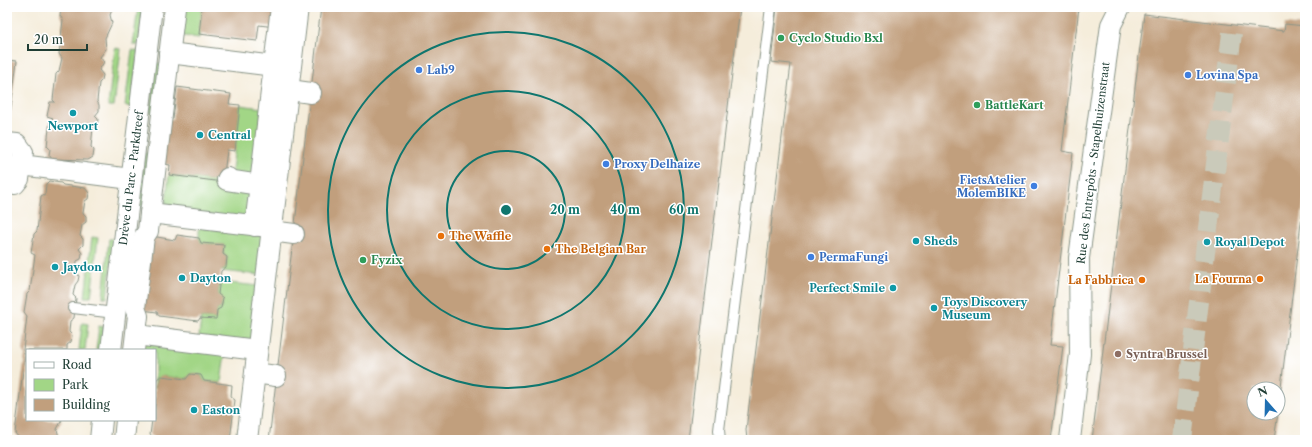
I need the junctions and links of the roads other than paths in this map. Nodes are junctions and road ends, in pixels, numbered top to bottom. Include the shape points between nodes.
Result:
1 (152, 7) edge
2 (175, 7) edge
3 (281, 7) edge
4 (298, 7) edge
5 (771, 7) edge
6 (1120, 7) edge
7 (169, 53) junction
8 (274, 66) junction
9 (280, 89) junction
10 (311, 93) dead end
11 (7, 143) edge
12 (1094, 148) junction
13 (1077, 161) dead end
14 (21, 165) junction
15 (228, 178) dead end
16 (131, 179) junction
17 (7, 184) edge
18 (260, 185) junction
19 (150, 213) junction
20 (266, 228) junction
21 (294, 234) dead end
22 (73, 308) dead end
23 (115, 313) junction
24 (135, 342) edge
25 (111, 349) edge
26 (257, 350) junction
27 (255, 373) junction
28 (276, 376) dead end
29 (102, 421) edge
30 (126, 421) edge
31 (100, 440) edge
32 (124, 440) edge
33 (246, 440) edge
34 (720, 440) edge
35 (1070, 440) edge

1 - 16 street, Drève du Parc - Parkdreef
2 - 7 street
3 - 8 street
4 - 9 street
5 - 34 lane via 719,430
6 - 12 street, Rue des Entrepôts - Stapelhuizenstraat via 1111,25
7 - 8 street
7 - 19 street
8 - 9 street
9 - 10 street
9 - 18 street
9 - 20 street
11 - 14 street via 17,144 22,149
12 - 13 street
12 - 35 street, Rue des Entrepôts - Stapelhuizenstraat via 1079,258 1080,354
14 - 16 street
14 - 17 street via 18,182
15 - 18 street via 227,180
16 - 23 street, Drève du Parc - Parkdreef
18 - 20 street
19 - 20 street
19 - 24 street via 148,231 144,237 135,308 138,316
20 - 21 street
20 - 26 street
22 - 23 lane
23 - 25 street, Drève du Parc - Parkdreef
24 - 26 street
26 - 27 street
27 - 28 street
27 - 33 street
29 - 31 street
30 - 32 street

